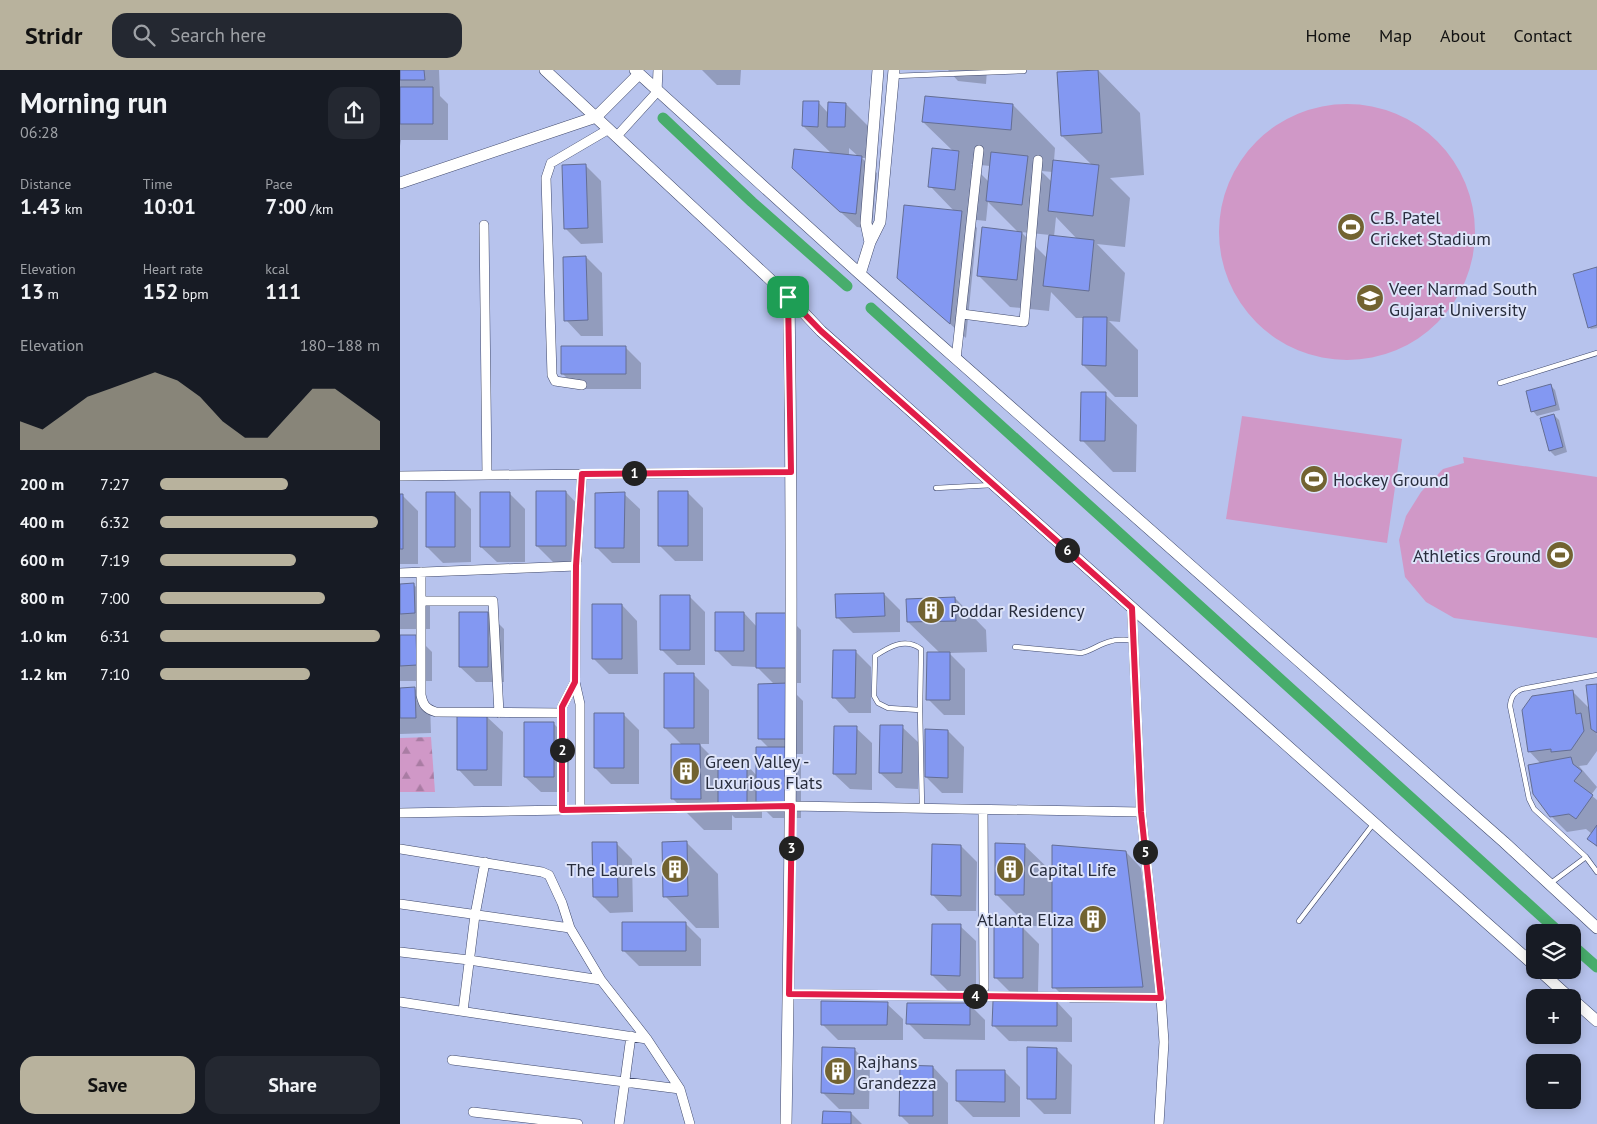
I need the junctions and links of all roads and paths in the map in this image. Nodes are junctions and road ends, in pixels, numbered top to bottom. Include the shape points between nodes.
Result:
1 (545, 70) edge
2 (658, 70) edge
3 (878, 70) edge
4 (1024, 71) edge
5 (637, 72) edge
6 (894, 73) edge
7 (658, 92) junction
8 (596, 116) junction
9 (613, 133) junction
10 (979, 150) dead end
11 (1038, 160) dead end
12 (400, 182) edge
13 (484, 225) dead end
14 (870, 242) junction
15 (860, 274) junction
16 (788, 297) junction
17 (962, 314) junction
18 (1597, 353) edge
19 (956, 359) junction
20 (1500, 383) dead end
21 (582, 385) dead end
22 (791, 472) junction
23 (582, 474) junction
24 (487, 475) junction
25 (400, 476) edge
26 (994, 485) junction
27 (936, 488) dead end
28 (576, 566) junction
29 (421, 572) junction
30 (400, 573) edge
31 (421, 601) junction
32 (1132, 608) junction
33 (1133, 640) junction
34 (1015, 647) dead end
35 (1597, 675) edge
36 (575, 682) junction
37 (920, 710) junction
38 (499, 713) junction
39 (562, 713) junction
40 (792, 806) junction
41 (922, 808) junction
42 (562, 810) junction
43 (580, 810) junction
44 (983, 810) junction
45 (400, 812) edge
46 (1141, 812) junction
47 (1374, 823) junction
48 (400, 849) edge
49 (1586, 857) junction
50 (485, 862) junction
51 (1597, 872) edge
52 (1549, 884) junction
53 (400, 904) edge
54 (475, 915) junction
55 (1299, 921) dead end
56 (570, 928) junction
57 (1597, 928) edge
58 (400, 952) edge
59 (1526, 958) edge
60 (469, 960) junction
61 (1550, 979) edge
62 (601, 980) junction
63 (984, 988) dead end
64 (1562, 989) edge
65 (789, 994) junction
66 (1161, 998) junction
67 (400, 1002) edge
68 (1581, 1006) edge
69 (463, 1011) junction
70 (1597, 1021) edge
71 (630, 1036) junction
72 (647, 1039) junction
73 (452, 1060) dead end
74 (624, 1082) junction
75 (680, 1089) junction
76 (473, 1112) dead end
77 (578, 1124) edge
78 (619, 1124) edge
79 (690, 1124) edge
80 (786, 1124) edge
81 (1159, 1124) edge

1 - 8 street
2 - 7 street
3 - 14 street via 866,223
4 - 6 lane
5 - 7 street
5 - 8 street
6 - 14 street via 880,222
7 - 9 street
7 - 15 street
8 - 9 street
8 - 12 street
9 - 16 street
9 - 21 street via 551,163 546,178 552,375 554,381
10 - 17 street
11 - 17 street via 1024,322
13 - 24 street
14 - 15 street
15 - 19 street
16 - 22 street
16 - 26 street via 821,331
17 - 19 street
18 - 20 lane
19 - 52 street
22 - 23 street
22 - 40 street
23 - 24 street
23 - 28 street
24 - 25 street
26 - 27 lane
26 - 32 street
28 - 29 street
28 - 36 street
29 - 30 street
29 - 31 street
31 - 38 street via 423,704 436,712
31 - 38 street via 493,601
32 - 33 street
32 - 47 street
33 - 34 lane via 1112,640 1081,653
33 - 46 street
35 - 49 lane via 1522,689 1511,698 1510,706 1529,799 1534,809
36 - 39 street
36 - 43 street via 580,704
37 - 37 lane via 921,649 916,645 894,644 875,656 874,696 878,703 888,708
37 - 41 lane
38 - 39 street
39 - 42 street
40 - 41 street
40 - 43 street
40 - 65 street
41 - 44 street
42 - 43 street
42 - 45 street
44 - 46 street
44 - 63 street
46 - 66 street
47 - 55 lane
47 - 59 street
48 - 50 street
49 - 51 lane
49 - 52 lane
50 - 54 street
50 - 56 street via 549,875
52 - 57 street
53 - 54 street
54 - 56 street
54 - 60 street
56 - 62 street
58 - 60 street
60 - 62 street
60 - 69 street
61 - 64 street
62 - 72 street
65 - 66 street
65 - 80 street
66 - 81 street via 1164,1042
67 - 69 street
68 - 70 street
69 - 71 street
71 - 72 street
71 - 74 street
72 - 75 street
73 - 74 street
74 - 75 street
74 - 78 street
75 - 79 street
76 - 77 street

